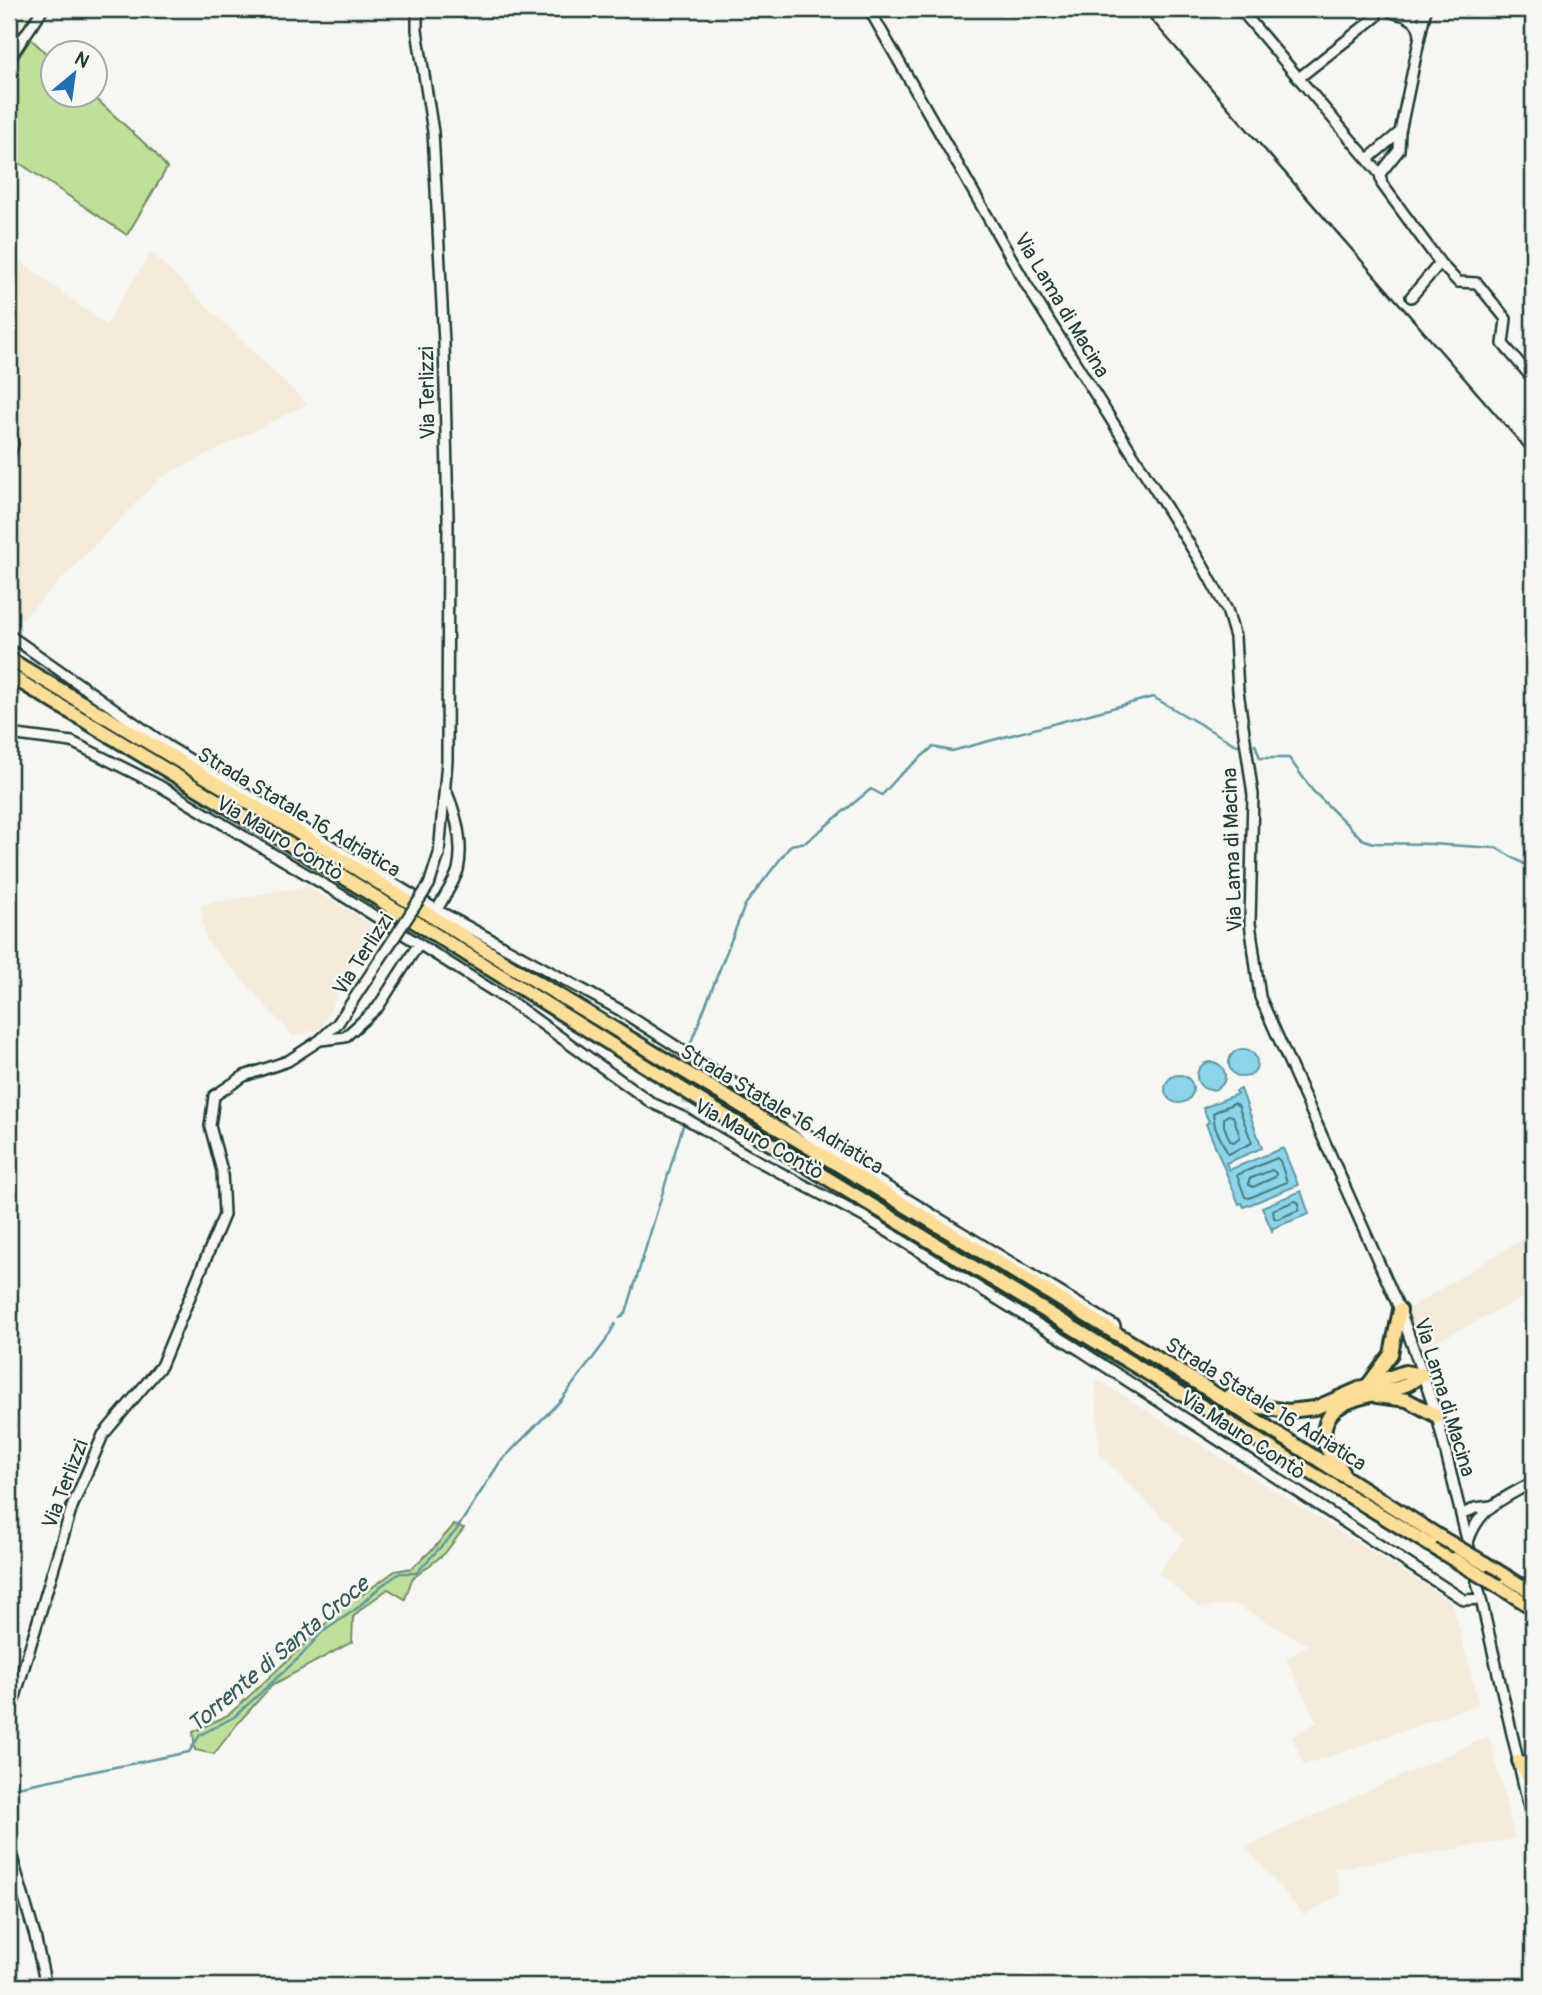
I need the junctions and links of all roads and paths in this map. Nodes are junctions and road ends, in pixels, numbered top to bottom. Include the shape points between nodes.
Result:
1 (43, 9) edge
2 (417, 9) edge
3 (869, 9) edge
4 (1240, 9) edge
5 (1424, 9) edge
6 (1378, 13) edge
7 (1396, 13) edge
8 (9, 30) edge
9 (1420, 36) junction
10 (20, 43) junction
11 (9, 60) edge
12 (1300, 77) junction
13 (1400, 132) junction
14 (1368, 159) junction
15 (1380, 174) junction
16 (1440, 263) junction
17 (1411, 297) dead end
18 (1533, 379) edge
19 (9, 427) edge
20 (9, 457) edge
21 (9, 635) edge
22 (9, 653) edge
23 (9, 659) edge
24 (9, 677) edge
25 (80, 702) junction
26 (9, 734) edge
27 (446, 789) junction
28 (437, 910) junction
29 (418, 945) junction
30 (320, 1040) junction
31 (1400, 1310) junction
32 (1115, 1326) dead end
33 (1422, 1375) junction
34 (1201, 1385) junction
35 (1365, 1391) junction
36 (1437, 1416) junction
37 (1352, 1481) junction
38 (1533, 1482) edge
39 (1457, 1498) junction
40 (1477, 1513) junction
41 (1462, 1519) junction
42 (1468, 1542) junction
43 (1533, 1593) edge
44 (1481, 1599) junction
45 (1533, 1608) edge
46 (9, 1717) edge
47 (1519, 1762) junction
48 (1533, 1784) edge
49 (1533, 1822) edge
50 (9, 1835) edge
51 (46, 1986) edge

1 - 10 street
2 - 27 street, Via Terlizzi via 433,132 444,343
3 - 31 street, Via Lama di Macina via 1026,284 1227,610 1253,795 1250,923 1261,997
4 - 12 street
5 - 7 street
5 - 9 street
6 - 7 street
6 - 12 street
7 - 9 street via 1414,20
8 - 10 street
9 - 13 street
10 - 11 street
12 - 14 street
13 - 14 street
13 - 15 street via 1399,150
14 - 15 street
15 - 16 street via 1382,184
16 - 17 street
16 - 18 street via 1458,282 1477,282 1506,319 1503,344
19 - 20 street via 13,444
21 - 28 street via 166,745
22 - 25 highway
23 - 25 highway, Strada Statale 16 Adriatica
24 - 45 highway, Strada Statale 16 Adriatica, bridge via 329,868 738,1124
25 - 34 highway, Strada Statale 16 Adriatica
26 - 29 street, Via Mauro Contò via 72,742 160,786
27 - 28 street via 458,820 457,871
27 - 30 street, Via Terlizzi, bridge via 439,854 429,885 338,1023
28 - 32 street via 618,1009 777,1111 835,1155
29 - 30 street via 378,1007 345,1037
29 - 44 street, Via Mauro Contò via 514,1004 652,1102 864,1217 1080,1350 1464,1600
30 - 46 street, Via Terlizzi via 288,1061 244,1076 214,1096 209,1126 222,1171 224,1215 161,1366 103,1435 72,1507
31 - 33 street, Via Lama di Macina
31 - 35 highway via 1391,1354
33 - 35 highway via 1407,1385
33 - 36 street, Via Lama di Macina
34 - 35 highway via 1261,1408 1289,1411 1315,1408
34 - 37 highway, Strada Statale 16 Adriatica
35 - 36 highway via 1407,1401
35 - 37 highway via 1326,1420 1323,1440
36 - 39 street, Via Lama di Macina
37 - 43 highway, Strada Statale 16 Adriatica, bridge
38 - 40 street
39 - 40 street
39 - 41 street, Via Lama di Macina
40 - 41 street
40 - 42 street
41 - 42 street, Via Lama di Macina
42 - 44 street, Via Lama di Macina
44 - 47 street, Via Lama di Macina
47 - 48 highway
47 - 49 street, Via Lama di Macina
50 - 51 street

